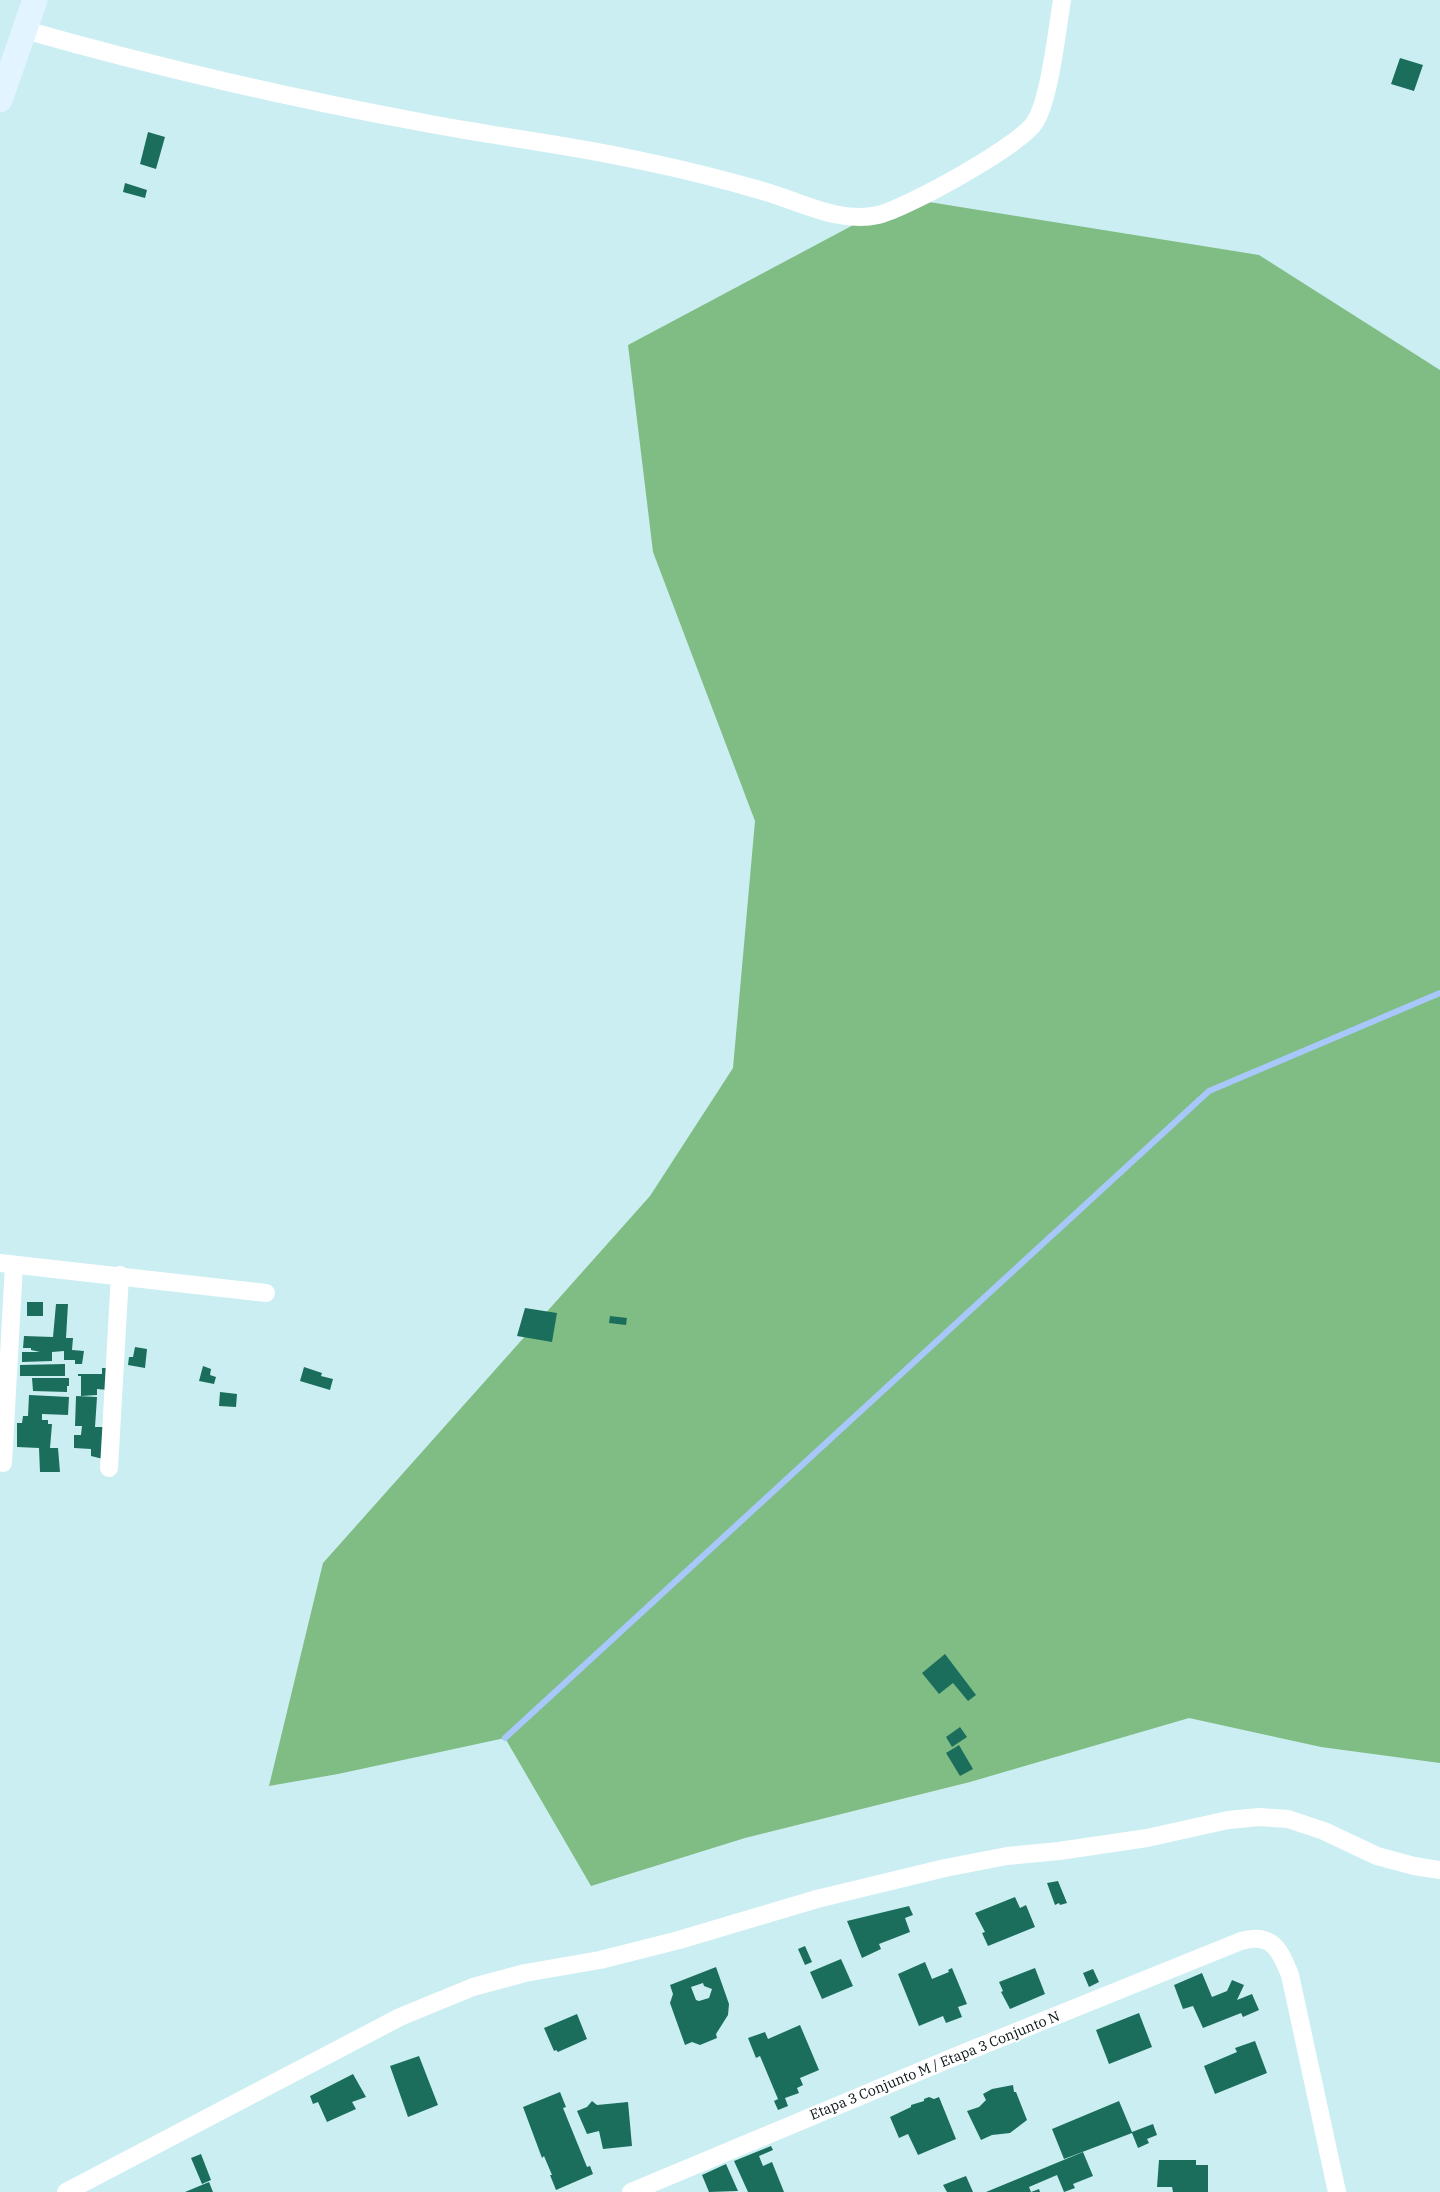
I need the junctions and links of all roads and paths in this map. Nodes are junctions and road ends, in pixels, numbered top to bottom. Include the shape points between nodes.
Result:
1 (34, 0) edge
2 (1062, 0) edge
3 (25, 30) junction
4 (0, 100) edge
5 (7, 1264) edge
6 (120, 1275) junction
7 (266, 1292) dead end
8 (3, 1463) dead end
9 (109, 1468) dead end
10 (1440, 1870) edge
11 (66, 2192) edge
12 (631, 2192) edge
13 (1337, 2192) edge

1 - 3 street
2 - 3 street via 1044,101 1036,121 1023,136 969,170 892,210 857,218 653,163 314,101 98,51
3 - 4 street
5 - 6 street
5 - 8 street
6 - 7 street
6 - 9 street
10 - 11 street via 1377,1856 1288,1819 1259,1816 1147,1838 1059,1852 1007,1856 936,1870 817,1899 600,1960 473,1987 400,2017
12 - 13 street, Etapa 3 Conjunto M / Etapa 3 Conjunto N via 966,2052 1241,1941 1257,1939 1272,1944 1279,1951 1290,1975

